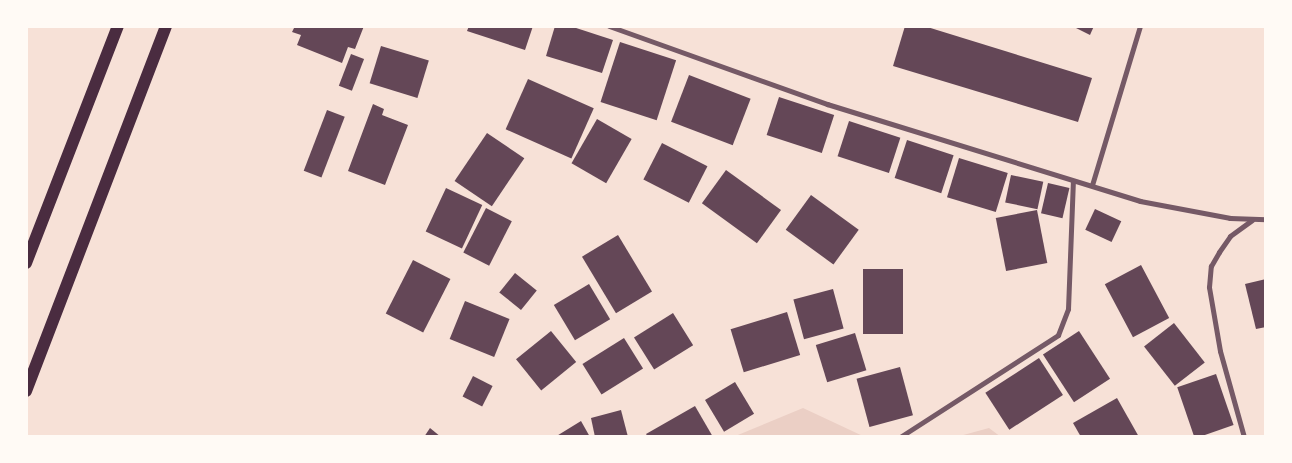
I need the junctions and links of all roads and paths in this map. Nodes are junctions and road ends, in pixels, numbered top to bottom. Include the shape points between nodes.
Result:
1 (118, 26) edge
2 (166, 26) edge
3 (609, 26) edge
4 (1140, 26) edge
5 (1073, 181) junction
6 (1092, 185) junction
7 (1266, 219) edge
8 (1252, 220) junction
9 (26, 263) edge
10 (26, 391) edge
11 (900, 437) edge
12 (1244, 437) edge

1 - 9 main road
2 - 10 main road
3 - 5 street via 827,104
4 - 6 street
5 - 6 street
5 - 11 street via 1068,309 1058,335
6 - 8 street via 1175,209
7 - 8 street
8 - 12 street via 1230,236 1218,252 1211,266 1209,287 1220,351

